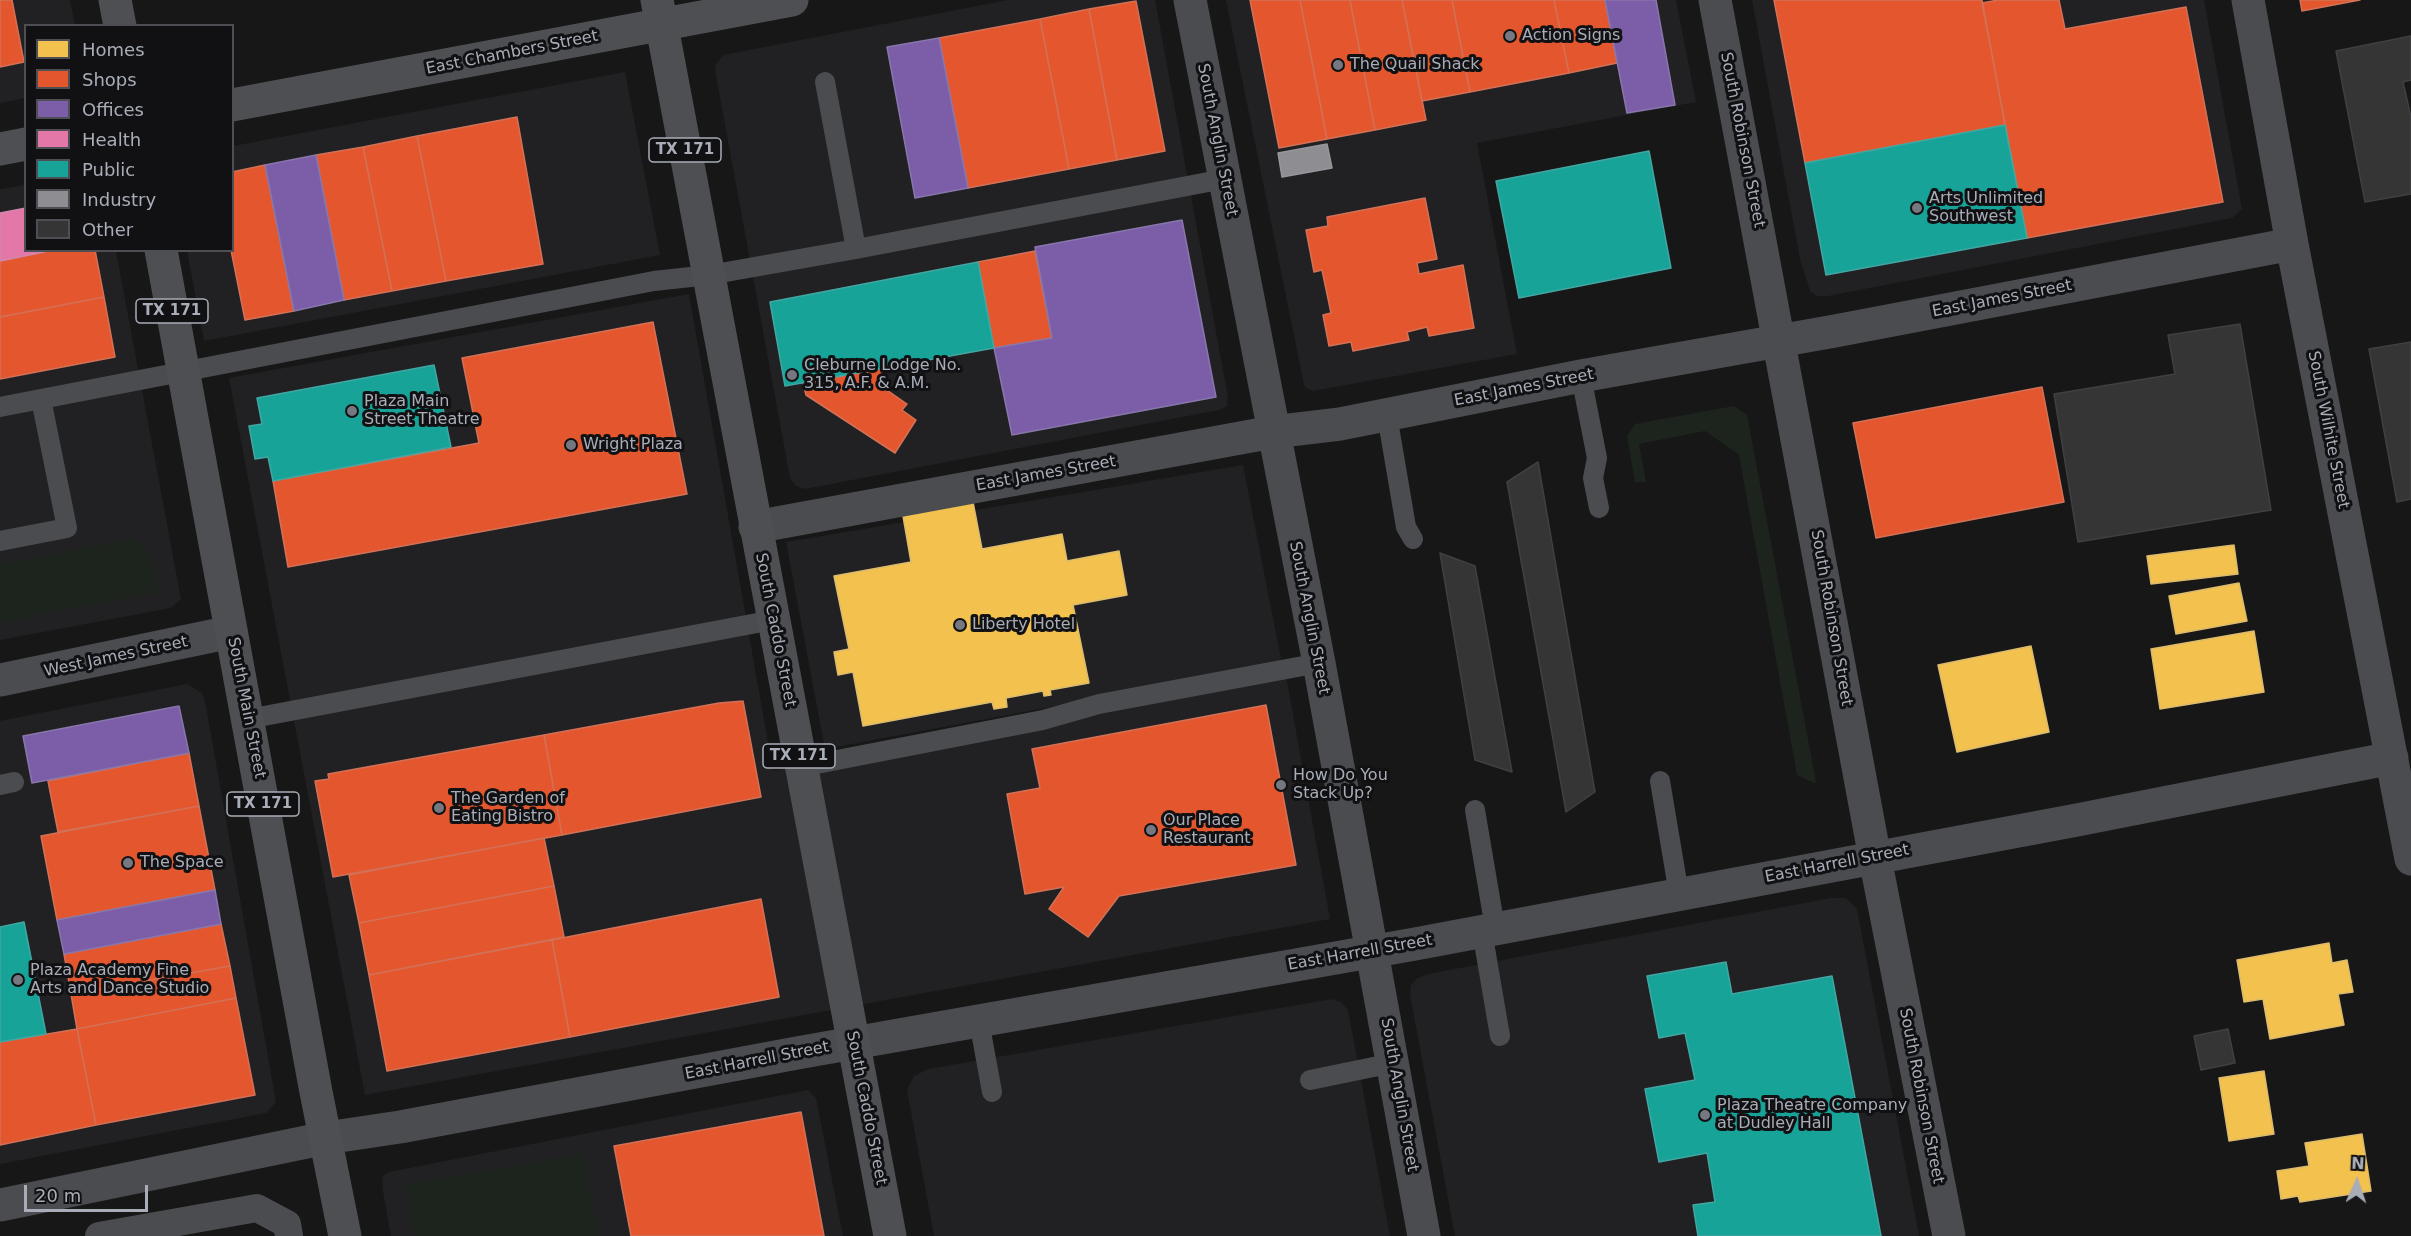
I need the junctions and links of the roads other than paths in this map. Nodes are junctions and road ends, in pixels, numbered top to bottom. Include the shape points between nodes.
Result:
1 (115, 0) edge
2 (792, 0) edge
3 (1190, 0) edge
4 (1715, 0) edge
5 (2248, 0) edge
6 (659, 12) edge
7 (120, 24) edge
8 (825, 82) dead end
9 (234, 105) edge
10 (24, 144) edge
11 (0, 149) edge
12 (1224, 179) junction
13 (2292, 244) junction
14 (856, 249) junction
15 (161, 252) edge
16 (709, 275) junction
17 (1780, 340) junction
18 (183, 371) junction
19 (1581, 376) junction
20 (41, 399) junction
21 (0, 407) edge
22 (1387, 415) junction
23 (1273, 432) junction
24 (1599, 508) dead end
25 (755, 527) junction
26 (1413, 539) dead end
27 (0, 541) edge
28 (773, 620) junction
29 (231, 632) junction
30 (1319, 663) junction
31 (0, 680) edge
32 (248, 719) junction
33 (2392, 758) junction
34 (801, 767) junction
35 (1660, 781) dead end
36 (1475, 810) dead end
37 (1875, 858) junction
38 (2411, 859) edge
39 (1678, 894) junction
40 (1488, 929) junction
41 (1372, 951) junction
42 (979, 1021) junction
43 (1500, 1036) dead end
44 (854, 1043) junction
45 (1393, 1063) junction
46 (1310, 1080) dead end
47 (992, 1092) dead end
48 (326, 1138) junction
49 (0, 1204) edge
50 (99, 1236) edge
51 (289, 1236) edge
52 (345, 1236) edge
53 (890, 1236) edge
54 (1424, 1236) edge
55 (1949, 1236) edge

1 - 7 main road
2 - 6 main road, East Chambers Street
3 - 12 street, South Anglin Street
4 - 17 street, South Robinson Street
5 - 13 street, South Wilhite Street
6 - 9 main road, East Chambers Street
6 - 16 main road, South Caddo Street / TX 171
8 - 14 lane
10 - 11 main road
12 - 14 lane
12 - 23 street, South Anglin Street
13 - 17 street, East James Street
13 - 33 street, South Wilhite Street
14 - 16 lane
15 - 18 main road, South Main Street / TX 171
16 - 18 lane via 654,281
16 - 25 main road, South Caddo Street / TX 171
17 - 19 street, East James Street
17 - 37 street, South Robinson Street
18 - 20 lane
18 - 29 main road, South Main Street / TX 171
19 - 22 street, East James Street
19 - 24 lane via 1597,458 1593,478
20 - 21 lane
20 - 27 lane via 67,528
22 - 23 street, East James Street
22 - 26 lane via 1406,527
23 - 25 street, East James Street
23 - 30 street, South Anglin Street
25 - 28 main road, South Caddo Street / TX 171
28 - 32 lane
28 - 34 main road, South Caddo Street / TX 171
29 - 31 street, West James Street
29 - 32 main road, South Main Street / TX 171
30 - 34 lane via 1099,704 1043,720
30 - 41 street, South Anglin Street
32 - 48 main road, South Main Street / TX 171
33 - 37 street, East Harrell Street
33 - 38 street, South Wilhite Street
34 - 44 main road, South Caddo Street / TX 171
35 - 39 lane
36 - 40 lane
37 - 39 street, East Harrell Street
37 - 55 street, South Robinson Street
39 - 40 street, East Harrell Street
40 - 41 street, East Harrell Street
40 - 43 lane
41 - 42 street, East Harrell Street
41 - 45 street, South Anglin Street
42 - 44 street, East Harrell Street
42 - 47 lane
44 - 48 street, East Harrell Street
44 - 53 main road, South Caddo Street / TX 171
45 - 46 lane
45 - 54 street, South Anglin Street
48 - 49 street, East Harrell Street
48 - 52 main road, South Main Street / TX 171
50 - 51 street via 256,1208 287,1224

